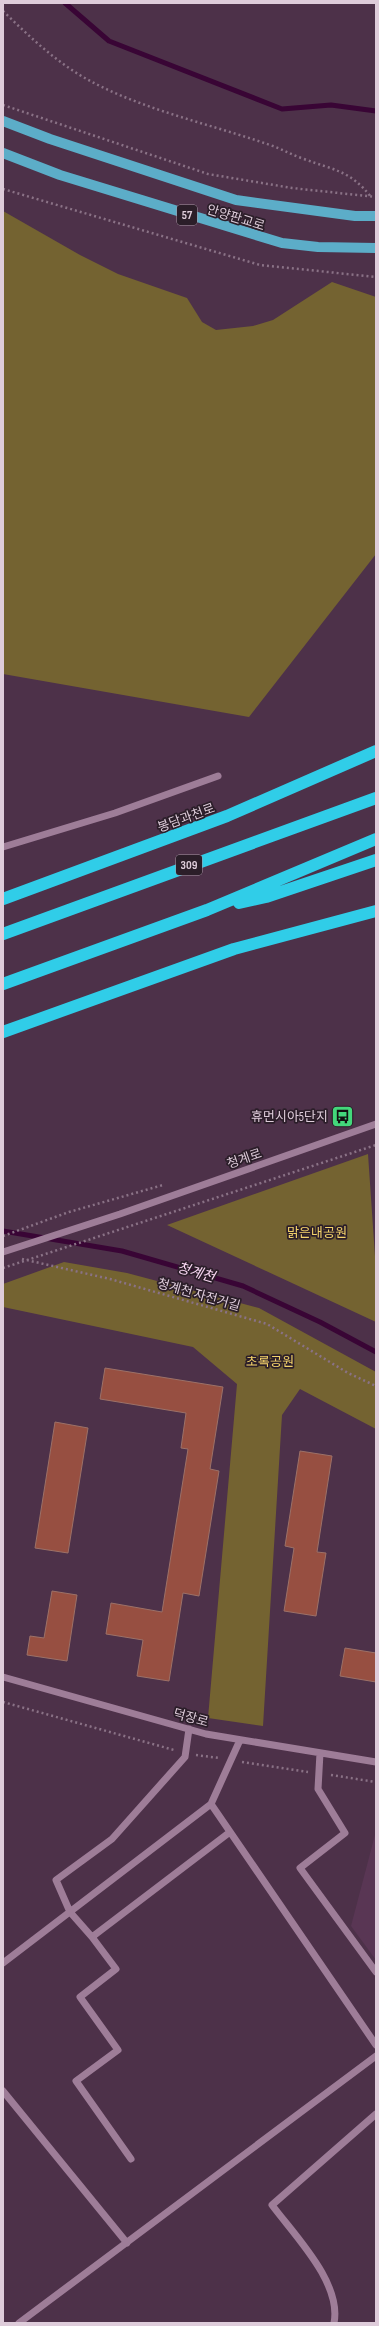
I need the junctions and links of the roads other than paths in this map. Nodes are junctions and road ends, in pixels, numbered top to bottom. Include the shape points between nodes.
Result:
1 (3, 121) edge
2 (3, 153) edge
3 (376, 216) edge
4 (376, 248) edge
5 (376, 751) edge
6 (218, 776) dead end
7 (376, 798) edge
8 (376, 839) edge
9 (3, 847) edge
10 (376, 860) edge
11 (3, 899) edge
12 (206, 910) junction
13 (376, 911) edge
14 (3, 934) edge
15 (3, 984) edge
16 (3, 1032) edge
17 (376, 1124) edge
18 (3, 1252) edge
19 (3, 1677) edge
20 (189, 1729) junction
21 (240, 1740) junction
22 (320, 1753) junction
23 (376, 1762) edge
24 (211, 1804) junction
25 (230, 1832) junction
26 (70, 1912) junction
27 (92, 1937) junction
28 (3, 1963) edge
29 (376, 1972) edge
30 (376, 2045) edge
31 (376, 2056) edge
32 (3, 2091) edge
33 (376, 2114) edge
34 (131, 2158) dead end
35 (127, 2243) junction
36 (19, 2323) edge
37 (334, 2323) edge

1 - 3 main road, 안양판교로 / 57 via 236,200 355,216
2 - 4 main road, 안양판교로 / 57 via 60,175 282,243 318,247
5 - 11 highway, 봉담과천로 via 227,816
6 - 9 street via 115,813
7 - 14 highway, 309
8 - 12 highway
10 - 12 highway via 266,897
12 - 15 highway
13 - 16 highway via 234,949
17 - 18 street, 청계로 via 120,1214
19 - 20 street, 덕장로
20 - 21 street, 덕장로
20 - 26 street via 185,1757 112,1839 56,1880
21 - 22 street, 덕장로
21 - 24 street
22 - 23 street, 덕장로
22 - 29 street via 318,1789 345,1833 300,1868
24 - 25 street
24 - 26 street
25 - 27 street
25 - 30 street
26 - 27 street
26 - 28 street
27 - 34 street via 116,1969 80,1997 118,2050 76,2081
31 - 35 street
32 - 35 street
33 - 37 street via 272,2205 329,2282
35 - 36 street

